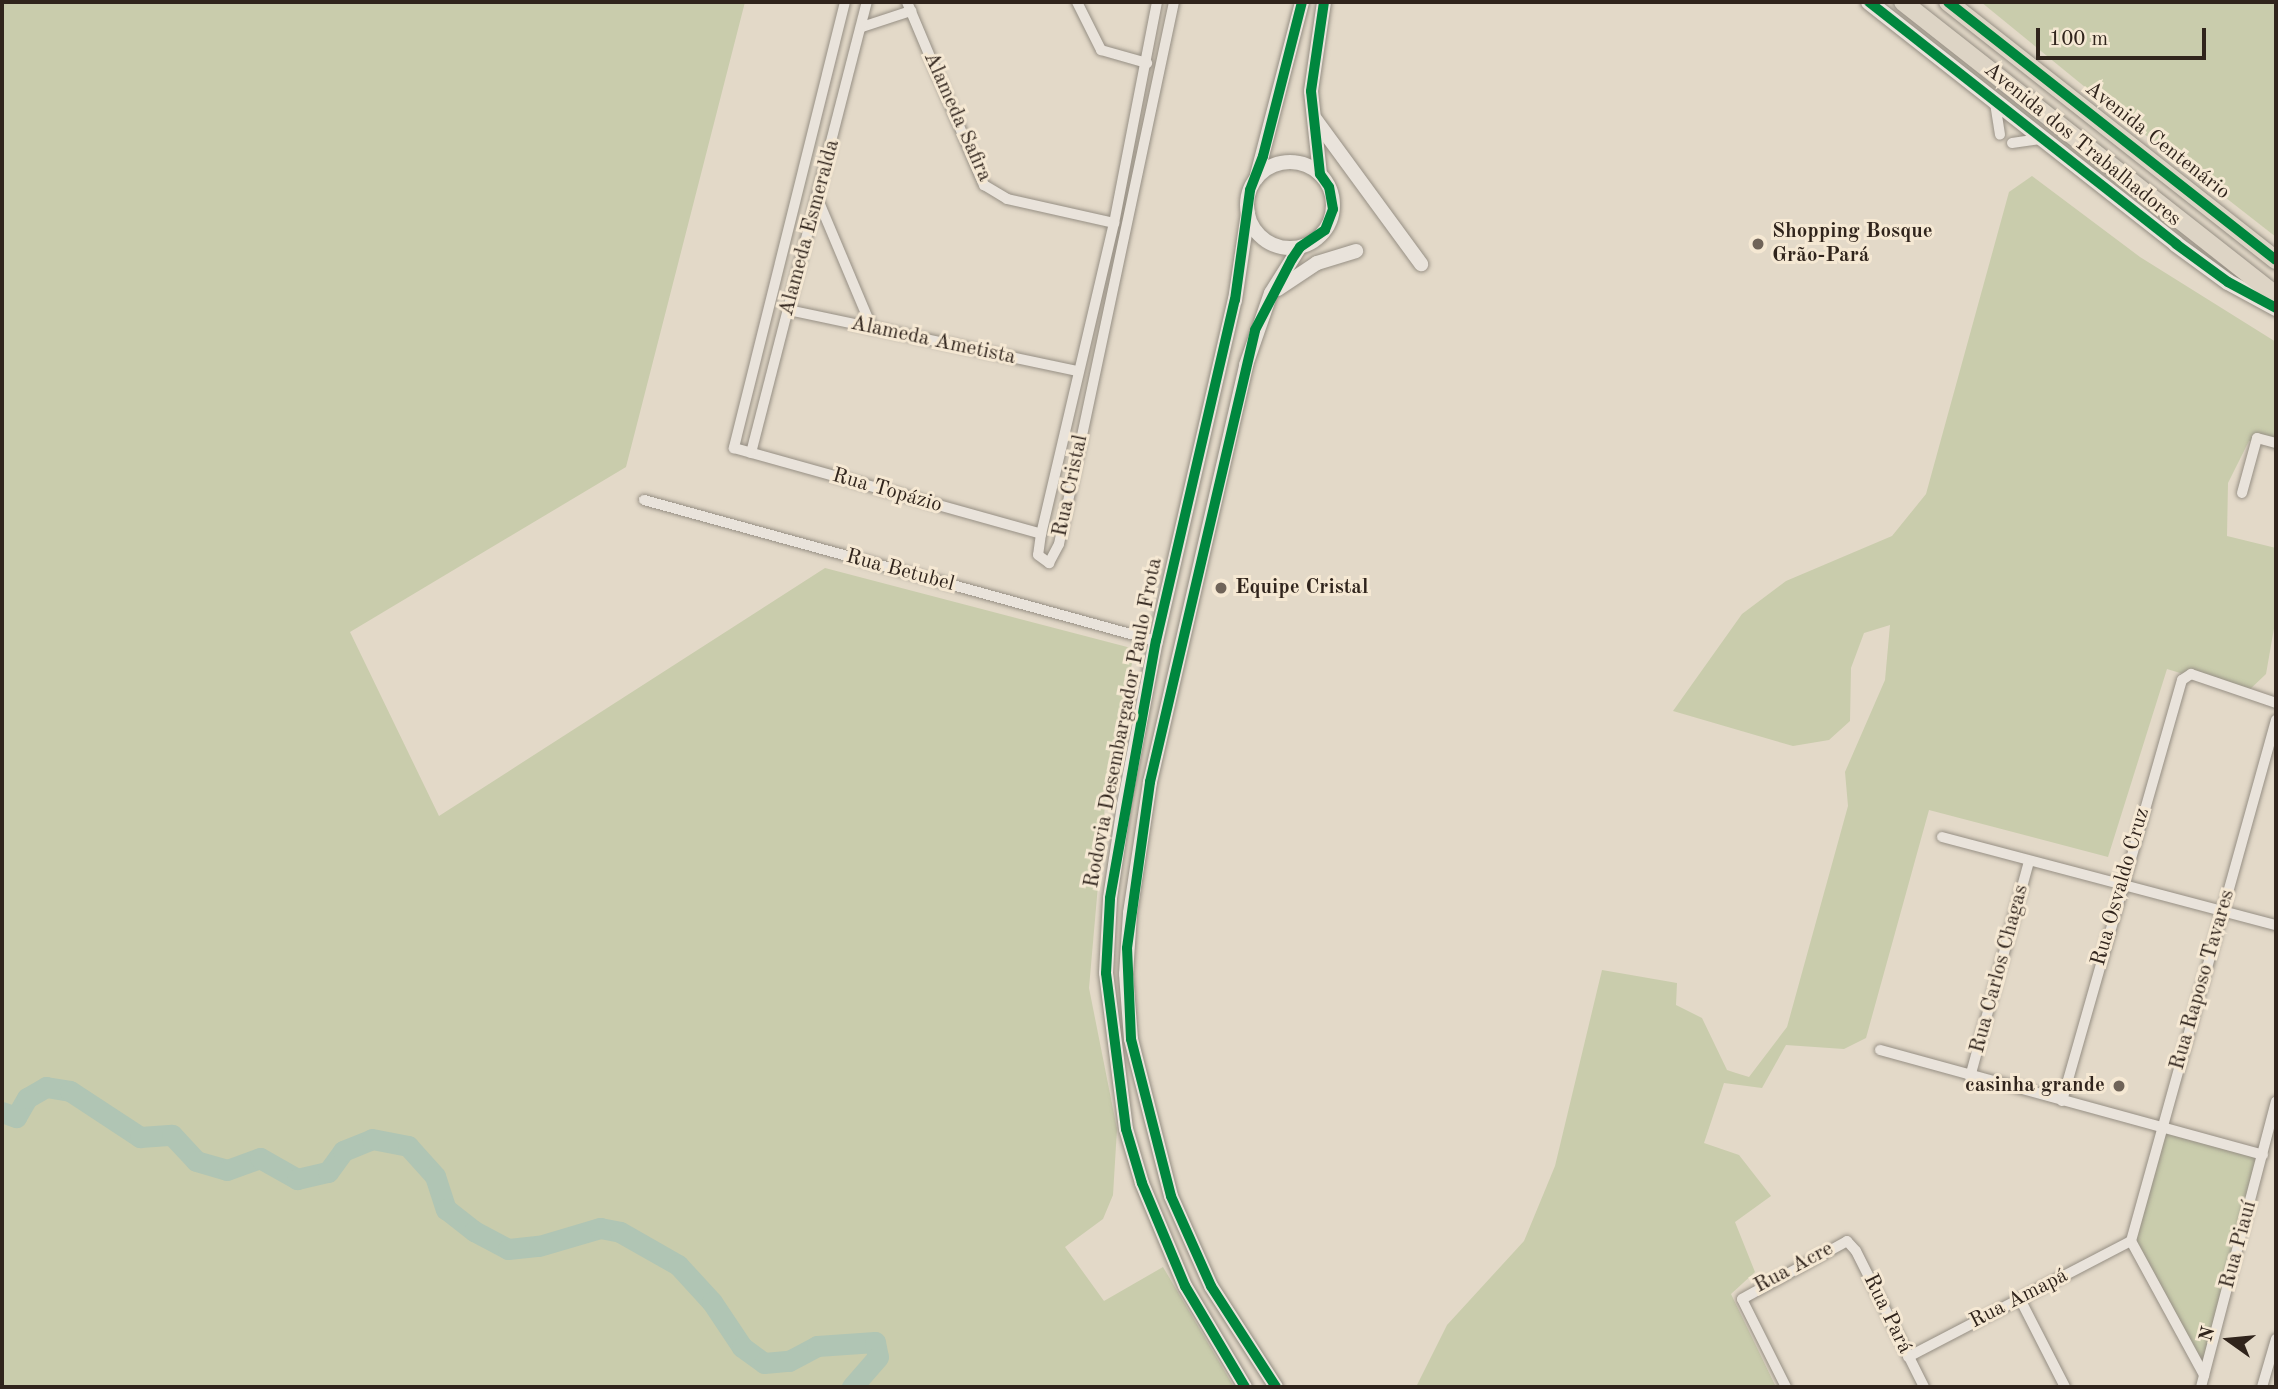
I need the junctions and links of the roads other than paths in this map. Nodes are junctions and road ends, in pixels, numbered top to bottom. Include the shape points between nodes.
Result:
1 (845, 2) edge
2 (867, 2) edge
3 (1077, 2) edge
4 (1157, 2) edge
5 (1174, 2) edge
6 (1302, 2) edge
7 (1324, 2) edge
8 (1869, 2) edge
9 (1903, 2) edge
10 (1948, 2) edge
11 (909, 6) edge
12 (862, 27) junction
13 (835, 40) junction
14 (856, 46) junction
15 (1147, 64) junction
16 (1994, 100) junction
17 (1315, 119) junction
18 (2000, 135) dead end
19 (2042, 139) junction
20 (2012, 143) dead end
21 (1130, 144) junction
22 (1143, 146) junction
23 (1320, 174) junction
24 (1255, 180) junction
25 (819, 201) junction
26 (1248, 213) junction
27 (1114, 223) junction
28 (1300, 247) junction
29 (1356, 251) dead end
30 (2276, 260) edge
31 (1420, 264) dead end
32 (775, 283) junction
33 (795, 287) junction
34 (1271, 293) junction
35 (2276, 295) edge
36 (2276, 308) edge
37 (788, 310) junction
38 (872, 328) junction
39 (1078, 371) junction
40 (2276, 443) edge
41 (734, 448) joint
42 (1059, 452) junction
43 (751, 453) junction
44 (1077, 456) junction
45 (2242, 493) dead end
46 (644, 500) dead end
47 (1041, 534) junction
48 (1156, 641) junction
49 (2276, 703) edge
50 (2276, 720) edge
51 (1942, 837) dead end
52 (2029, 862) junction
53 (2121, 884) junction
54 (2222, 911) junction
55 (2276, 925) edge
56 (1880, 1050) dead end
57 (1970, 1077) junction
58 (2062, 1101) junction
59 (2276, 1102) edge
60 (2161, 1129) junction
61 (2263, 1155) junction
62 (1849, 1241) joint
63 (2131, 1241) junction
64 (2020, 1299) junction
65 (2276, 1339) edge
66 (1908, 1357) junction
67 (2204, 1375) junction
68 (1245, 1387) edge
69 (1276, 1387) edge
70 (1786, 1387) edge
71 (1924, 1387) edge
72 (2065, 1387) edge
73 (2201, 1387) edge
74 (2262, 1387) edge

1 - 13 street, Alameda Esmeralda
2 - 12 street, Alameda Esmeralda
3 - 15 street via 1101,50
4 - 15 street, Rua Cristal
5 - 22 street, Rua Cristal
6 - 24 street
7 - 17 street via 1312,71
8 - 16 main road, Avenida dos Trabalhadores
9 - 35 main road
10 - 30 main road, Avenida Centenário
11 - 12 street
11 - 27 street, Alameda Safira via 984,185 1007,199
12 - 14 street, Alameda Esmeralda
13 - 14 street
13 - 32 street, Alameda Esmeralda
14 - 25 street, Alameda Esmeralda
15 - 21 street, Rua Cristal
16 - 18 street
16 - 19 main road, Avenida dos Trabalhadores
17 - 23 street
17 - 31 street via 1402,233
19 - 20 street
19 - 36 main road, Avenida dos Trabalhadores via 2228,282
21 - 22 street
21 - 27 street, Rua Cristal
22 - 44 street, Rua Cristal
23 - 24 street via 1292,162 1271,166
23 - 28 street via 1332,198 1330,221 1317,239
24 - 26 street
25 - 33 street, Alameda Esmeralda
25 - 38 street
26 - 28 street via 1267,241
26 - 48 street, Rodovia Desembargador Paulo Frota via 1230,326
27 - 39 street, Rua Cristal
28 - 34 street, Rodovia Desembargador Paulo Frota
29 - 34 street via 1317,263
32 - 33 street
32 - 41 street, Alameda Esmeralda
33 - 37 street, Alameda Esmeralda
34 - 69 street, Rodovia Desembargador Paulo Frota via 1255,330 1150,782 1129,913 1126,974 1131,1039 1161,1165 1183,1227 1211,1286
37 - 38 street, Alameda Ametista
37 - 43 street, Alameda Esmeralda
38 - 39 street, Alameda Ametista
39 - 42 street, Rua Cristal
40 - 45 street via 2257,438
41 - 43 street, Rua Topázio
42 - 44 street
42 - 47 street, Rua Cristal
43 - 47 street, Rua Topázio
44 - 47 street, Rua Cristal via 1052,563 1039,557
46 - 48 street, Rua Betubel
48 - 68 street, Rodovia Desembargador Paulo Frota via 1110,898 1109,1018 1126,1129 1142,1184 1185,1286
49 - 53 street, Rua Osvaldo Cruz via 2185,676
50 - 54 street, Rua Raposo Tavares
51 - 52 street
52 - 53 street
52 - 57 street, Rua Carlos Chagas
53 - 54 street
53 - 58 street, Rua Osvaldo Cruz
54 - 55 street
54 - 60 street, Rua Raposo Tavares
56 - 57 street
57 - 58 street
58 - 60 street
59 - 61 street, Rua Piauí
60 - 61 street
60 - 63 street, Rua Raposo Tavares
61 - 67 street, Rua Piauí
62 - 66 street, Rua Pará
62 - 70 street, Rua Acre via 1742,1299
63 - 64 street, Rua Amapá
63 - 67 street
64 - 66 street, Rua Amapá
64 - 72 street
65 - 74 street
66 - 71 street, Rua Pará
67 - 73 street, Rua Piauí

